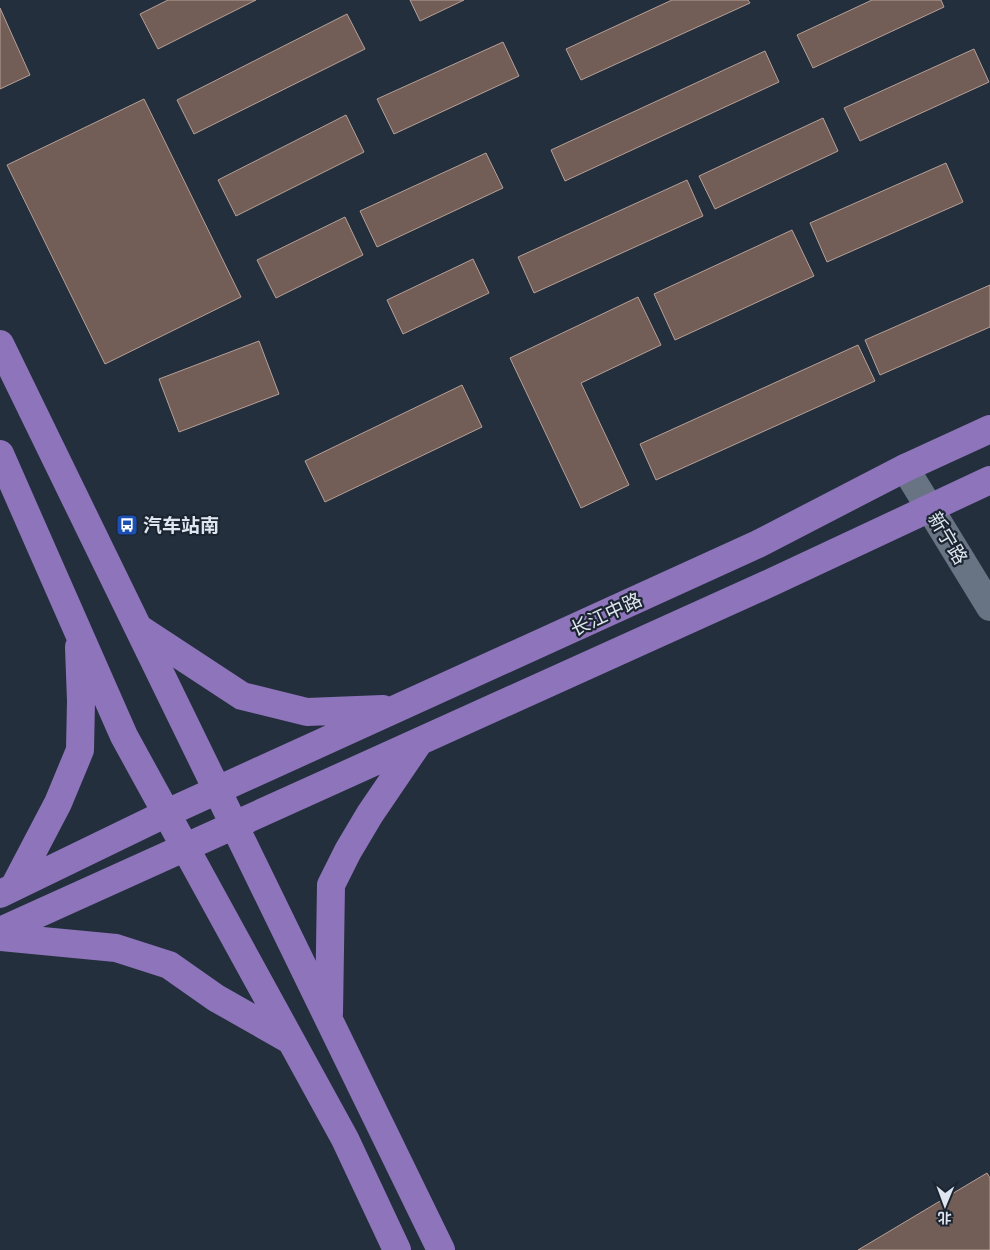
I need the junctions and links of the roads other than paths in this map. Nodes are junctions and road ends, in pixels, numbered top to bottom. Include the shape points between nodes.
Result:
1 (0, 344) edge
2 (990, 429) edge
3 (0, 454) edge
4 (905, 468) junction
5 (990, 480) edge
6 (930, 509) junction
7 (990, 607) edge
8 (138, 628) junction
9 (79, 633) junction
10 (397, 709) junction
11 (419, 742) junction
12 (218, 791) junction
13 (167, 813) junction
14 (234, 825) junction
15 (186, 847) junction
16 (7, 890) edge
17 (0, 931) edge
18 (0, 937) edge
19 (329, 1019) junction
20 (290, 1040) junction
21 (397, 1250) edge
22 (441, 1250) edge

1 - 8 main road
2 - 4 main road, 长江中路
3 - 9 main road
4 - 6 street, 新宁路
4 - 10 main road, 长江中路 via 758,544
5 - 6 main road, 长江中路
6 - 7 street, 新宁路
6 - 11 main road, 长江中路
8 - 10 main road via 242,696 307,712
8 - 12 main road
9 - 13 main road via 124,736
9 - 16 main road via 80,750 58,803
10 - 12 main road, 长江中路
11 - 14 main road, 长江中路
11 - 19 main road via 370,814 331,885
12 - 13 main road, 长江中路
12 - 14 main road
13 - 15 main road
13 - 16 main road, 长江中路
14 - 15 main road, 长江中路
14 - 19 main road
15 - 17 main road, 长江中路
15 - 20 main road
18 - 20 main road via 116,948 169,965 216,998
19 - 22 main road
20 - 21 main road via 345,1139

